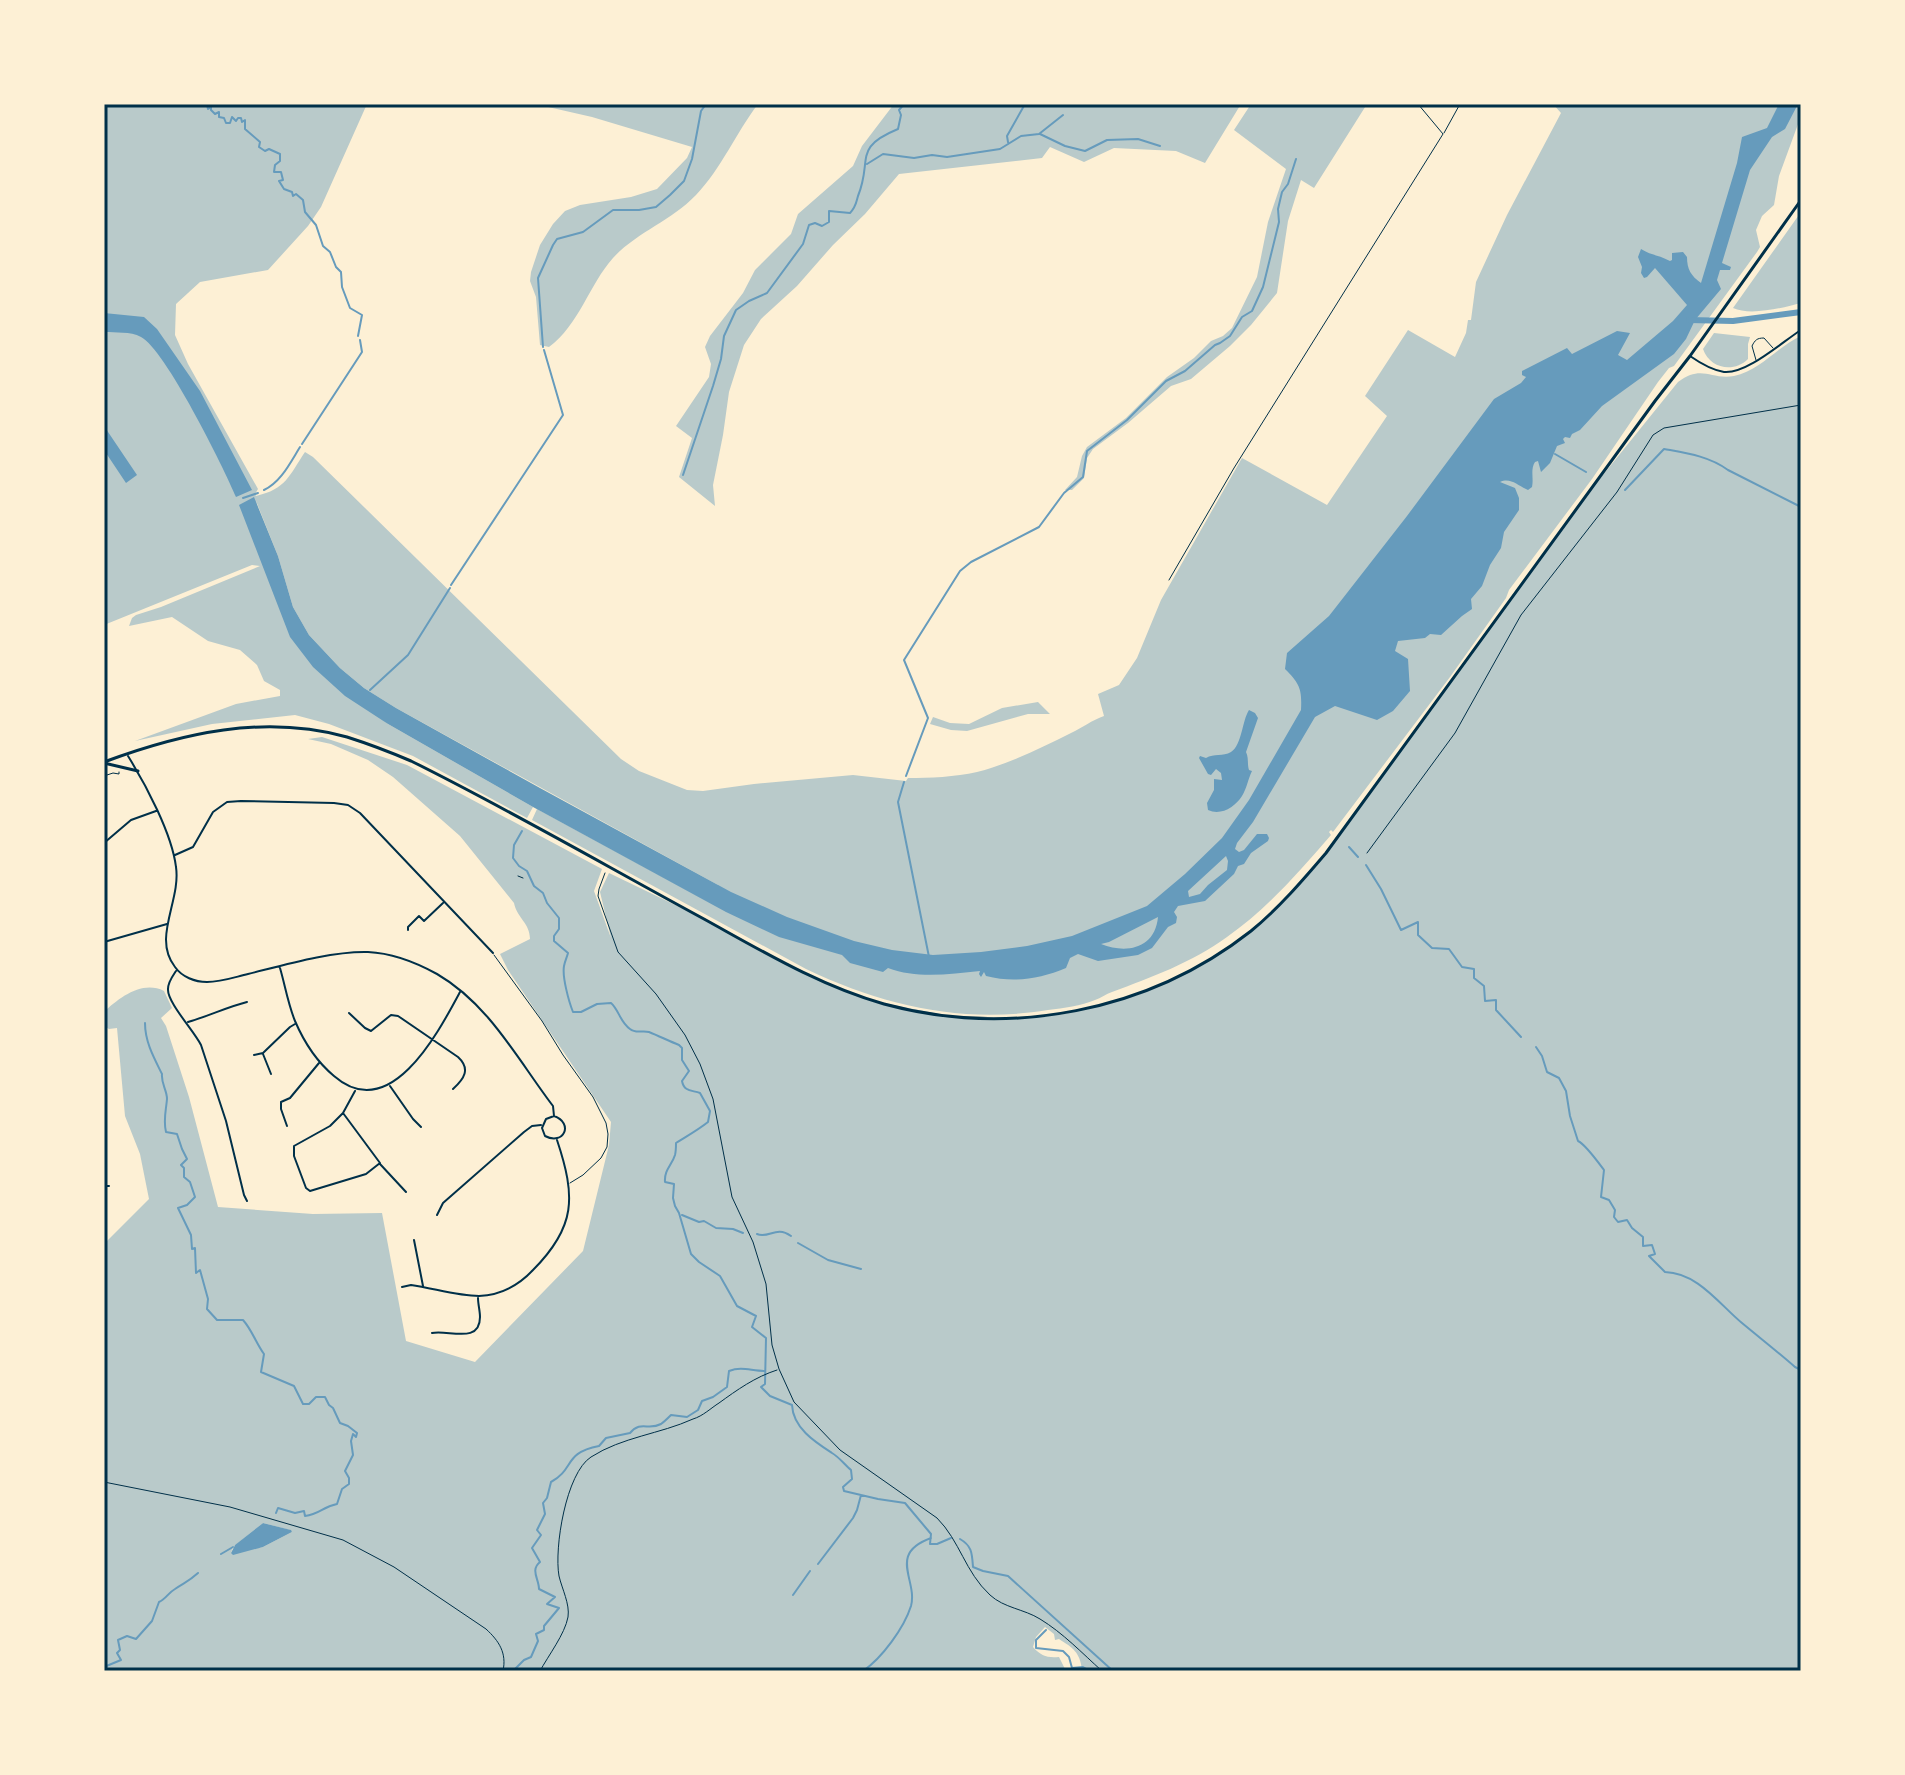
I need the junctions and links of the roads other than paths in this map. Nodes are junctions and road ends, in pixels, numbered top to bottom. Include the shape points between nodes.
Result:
1 (1801, 200) edge
2 (1801, 330) edge
3 (1773, 348) junction
4 (1690, 356) junction
5 (1756, 360) junction
6 (127, 754) junction
7 (104, 763) edge
8 (138, 771) junction
9 (157, 810) junction
10 (104, 843) edge
11 (174, 856) junction
12 (444, 902) junction
13 (168, 924) junction
14 (408, 930) dead end
15 (104, 942) edge
16 (493, 953) joint
17 (280, 966) junction
18 (176, 970) junction
19 (461, 990) junction
20 (247, 1002) dead end
21 (349, 1013) dead end
22 (187, 1023) junction
23 (296, 1024) junction
24 (432, 1040) junction
25 (263, 1053) junction
26 (254, 1055) dead end
27 (320, 1062) junction
28 (271, 1074) dead end
29 (389, 1084) junction
30 (453, 1089) dead end
31 (355, 1090) junction
32 (343, 1113) junction
33 (554, 1116) junction
34 (542, 1125) junction
35 (287, 1126) dead end
36 (421, 1127) dead end
37 (557, 1139) junction
38 (380, 1163) junction
39 (568, 1184) junction
40 (406, 1192) dead end
41 (247, 1201) dead end
42 (437, 1215) dead end
43 (414, 1240) dead end
44 (423, 1286) junction
45 (402, 1287) dead end
46 (478, 1296) junction
47 (432, 1333) dead end

1 - 4 main road
2 - 3 street
3 - 5 street
3 - 5 lane via 1764,338 1755,340
4 - 5 street via 1723,371 1736,371
4 - 6 main road via 1326,853 1289,896 1209,959 1106,1004 1037,1017 989,1019 917,1012 859,995 799,970 411,761 326,732 275,726 229,729
6 - 7 main road
6 - 8 street
7 - 8 main road
8 - 9 street
9 - 10 street via 131,820
9 - 11 street
11 - 12 street via 193,847 213,812 227,802 342,804 360,813
11 - 13 street via 177,889
12 - 14 street via 424,921 419,916
12 - 16 street
13 - 15 street
13 - 18 street via 167,954
16 - 39 lane via 606,1123 607,1147 601,1158
17 - 18 street via 205,982
17 - 19 street via 370,952 423,967
17 - 23 street
18 - 22 street via 168,993
19 - 24 street
19 - 33 street via 503,1038 553,1106
20 - 22 street
21 - 24 street via 371,1031 394,1015
22 - 41 street via 226,1121
23 - 25 street
23 - 27 street
24 - 29 street
24 - 30 street via 465,1065 464,1078
25 - 26 street
25 - 28 street
27 - 31 street
27 - 35 street via 281,1102
29 - 31 street
29 - 36 street
31 - 32 street
32 - 38 street
32 - 38 street via 319,1134 294,1146 306,1188 366,1174
33 - 34 street
33 - 37 street via 565,1128
34 - 37 street via 545,1136
34 - 42 street via 532,1126 508,1145 443,1203
37 - 39 street
38 - 40 street
39 - 46 street via 565,1227 548,1254 515,1287
43 - 44 street
44 - 45 street
44 - 46 street
46 - 47 street via 475,1331

